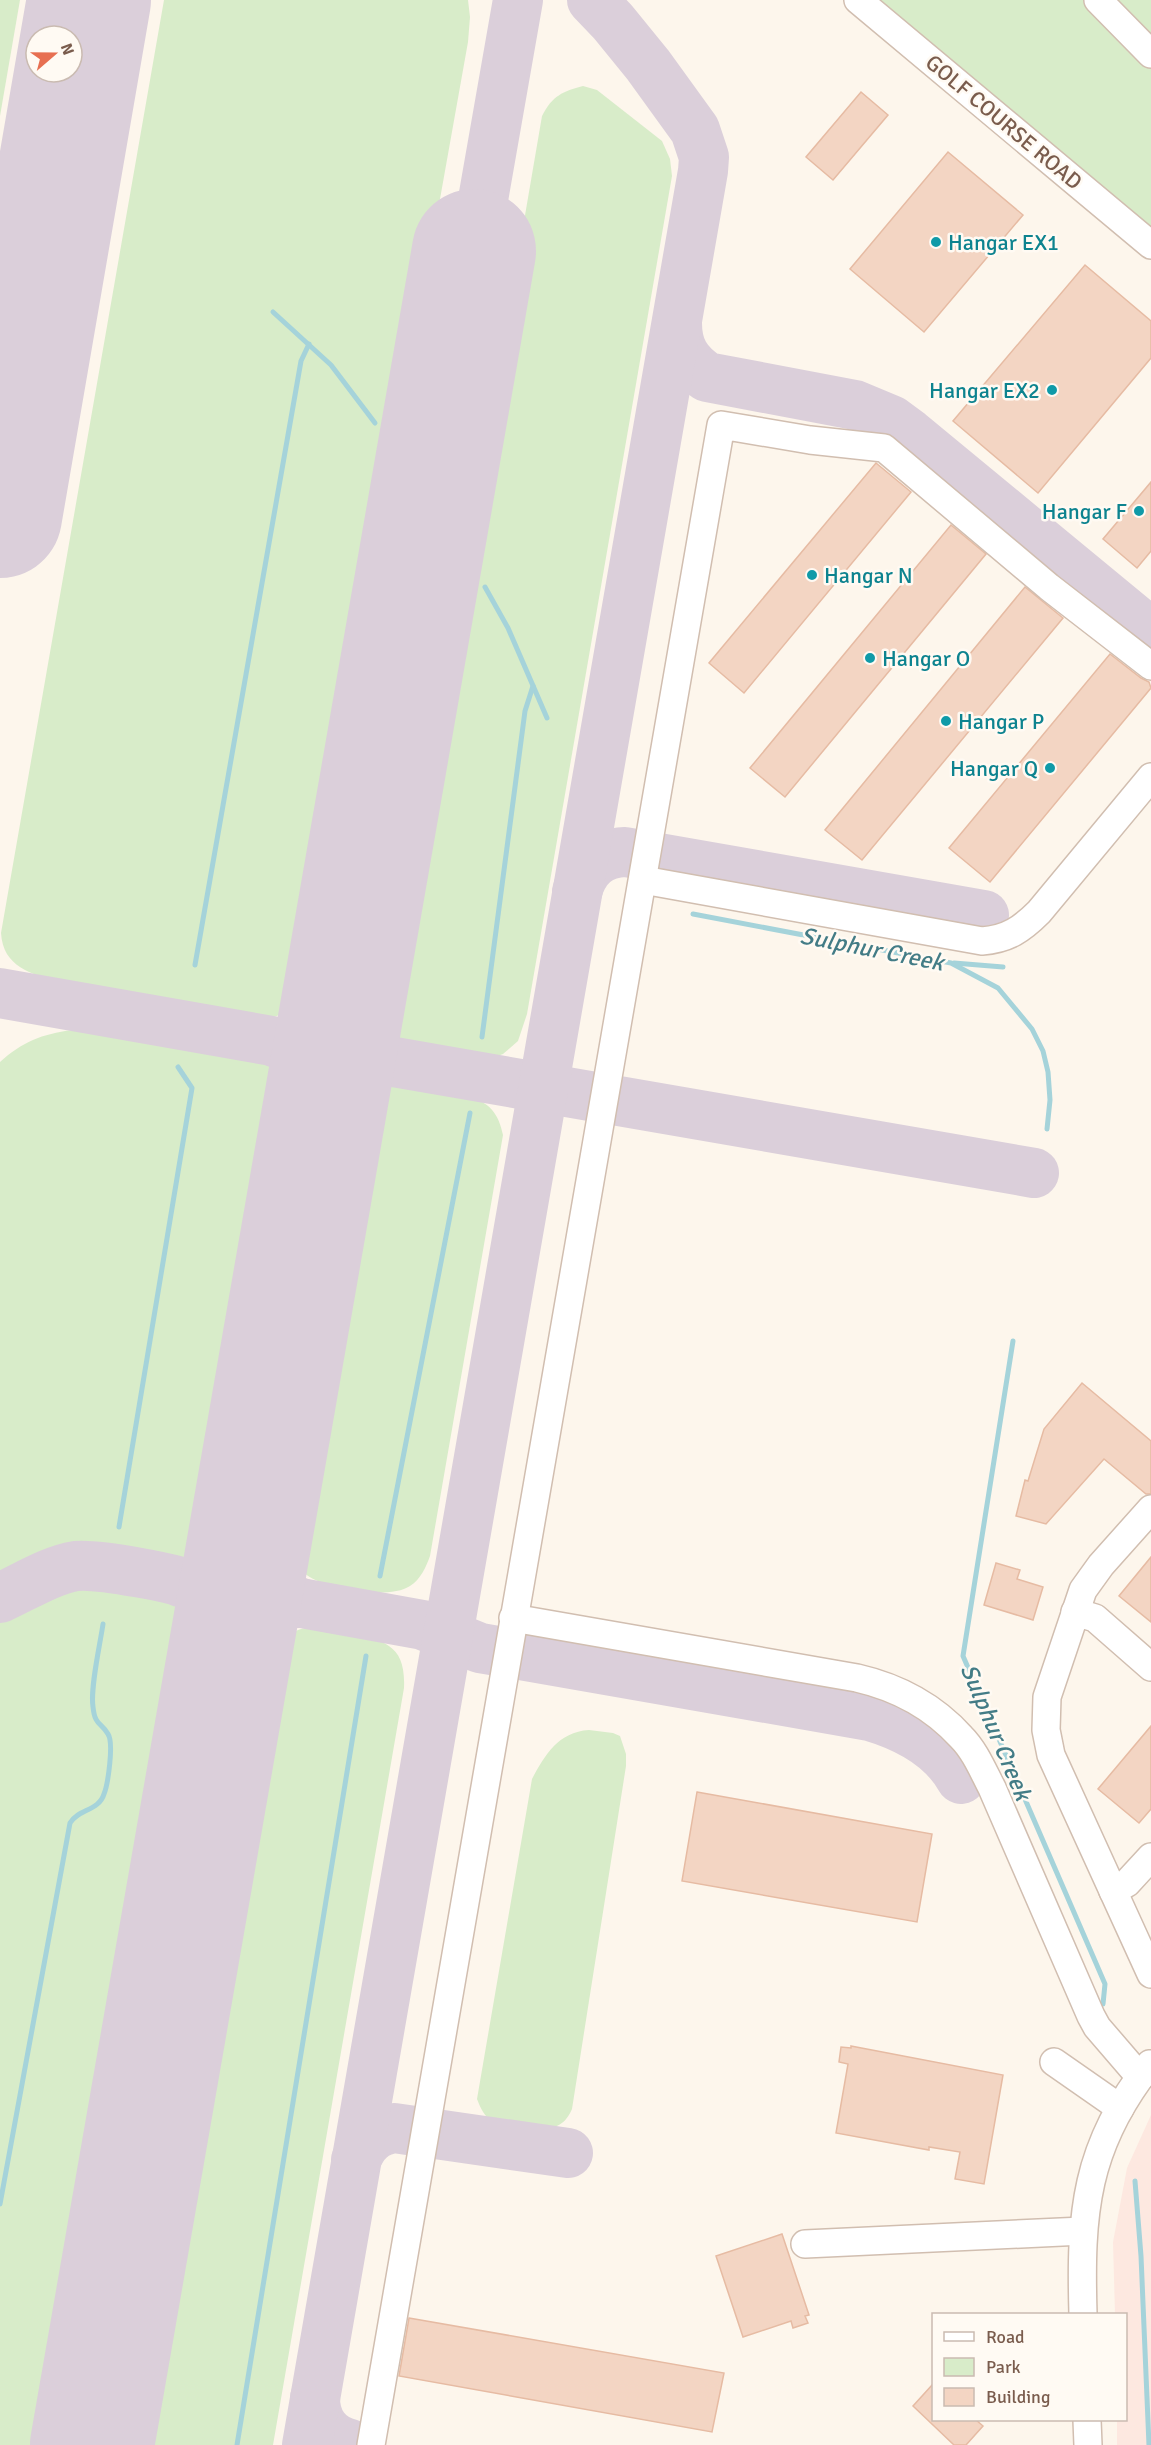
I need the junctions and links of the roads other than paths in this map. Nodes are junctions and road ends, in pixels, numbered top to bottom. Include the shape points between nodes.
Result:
1 (858, 0) edge
2 (1098, 0) edge
3 (1151, 54) edge
4 (1151, 245) edge
5 (1151, 666) edge
6 (1151, 777) edge
7 (643, 880) junction
8 (1151, 1509) edge
9 (1075, 1612) junction
10 (513, 1618) junction
11 (1151, 1667) edge
12 (1151, 1857) edge
13 (1113, 1891) junction
14 (1151, 1974) edge
15 (1054, 2061) dead end
16 (1145, 2070) edge
17 (1120, 2108) junction
18 (1083, 2231) junction
19 (806, 2244) dead end
20 (1083, 2313) edge
21 (1087, 2421) edge
22 (371, 2445) edge
23 (1088, 2445) edge

1 - 4 street, GOLF COURSE ROAD
2 - 3 street
5 - 7 street via 1049,587 884,448 721,425
6 - 7 street via 1039,912 1022,929 997,940 982,941
7 - 10 street
8 - 9 street via 1101,1565 1083,1590
9 - 11 street via 1095,1618
9 - 13 street via 1047,1697 1046,1730 1051,1755
10 - 16 street via 857,1678 883,1684 930,1709 961,1736 977,1759 1097,2027
10 - 22 street
12 - 13 street via 1127,1883
13 - 14 street
15 - 17 street
16 - 17 street
17 - 18 street via 1100,2150
18 - 19 street
18 - 20 street
21 - 23 street

